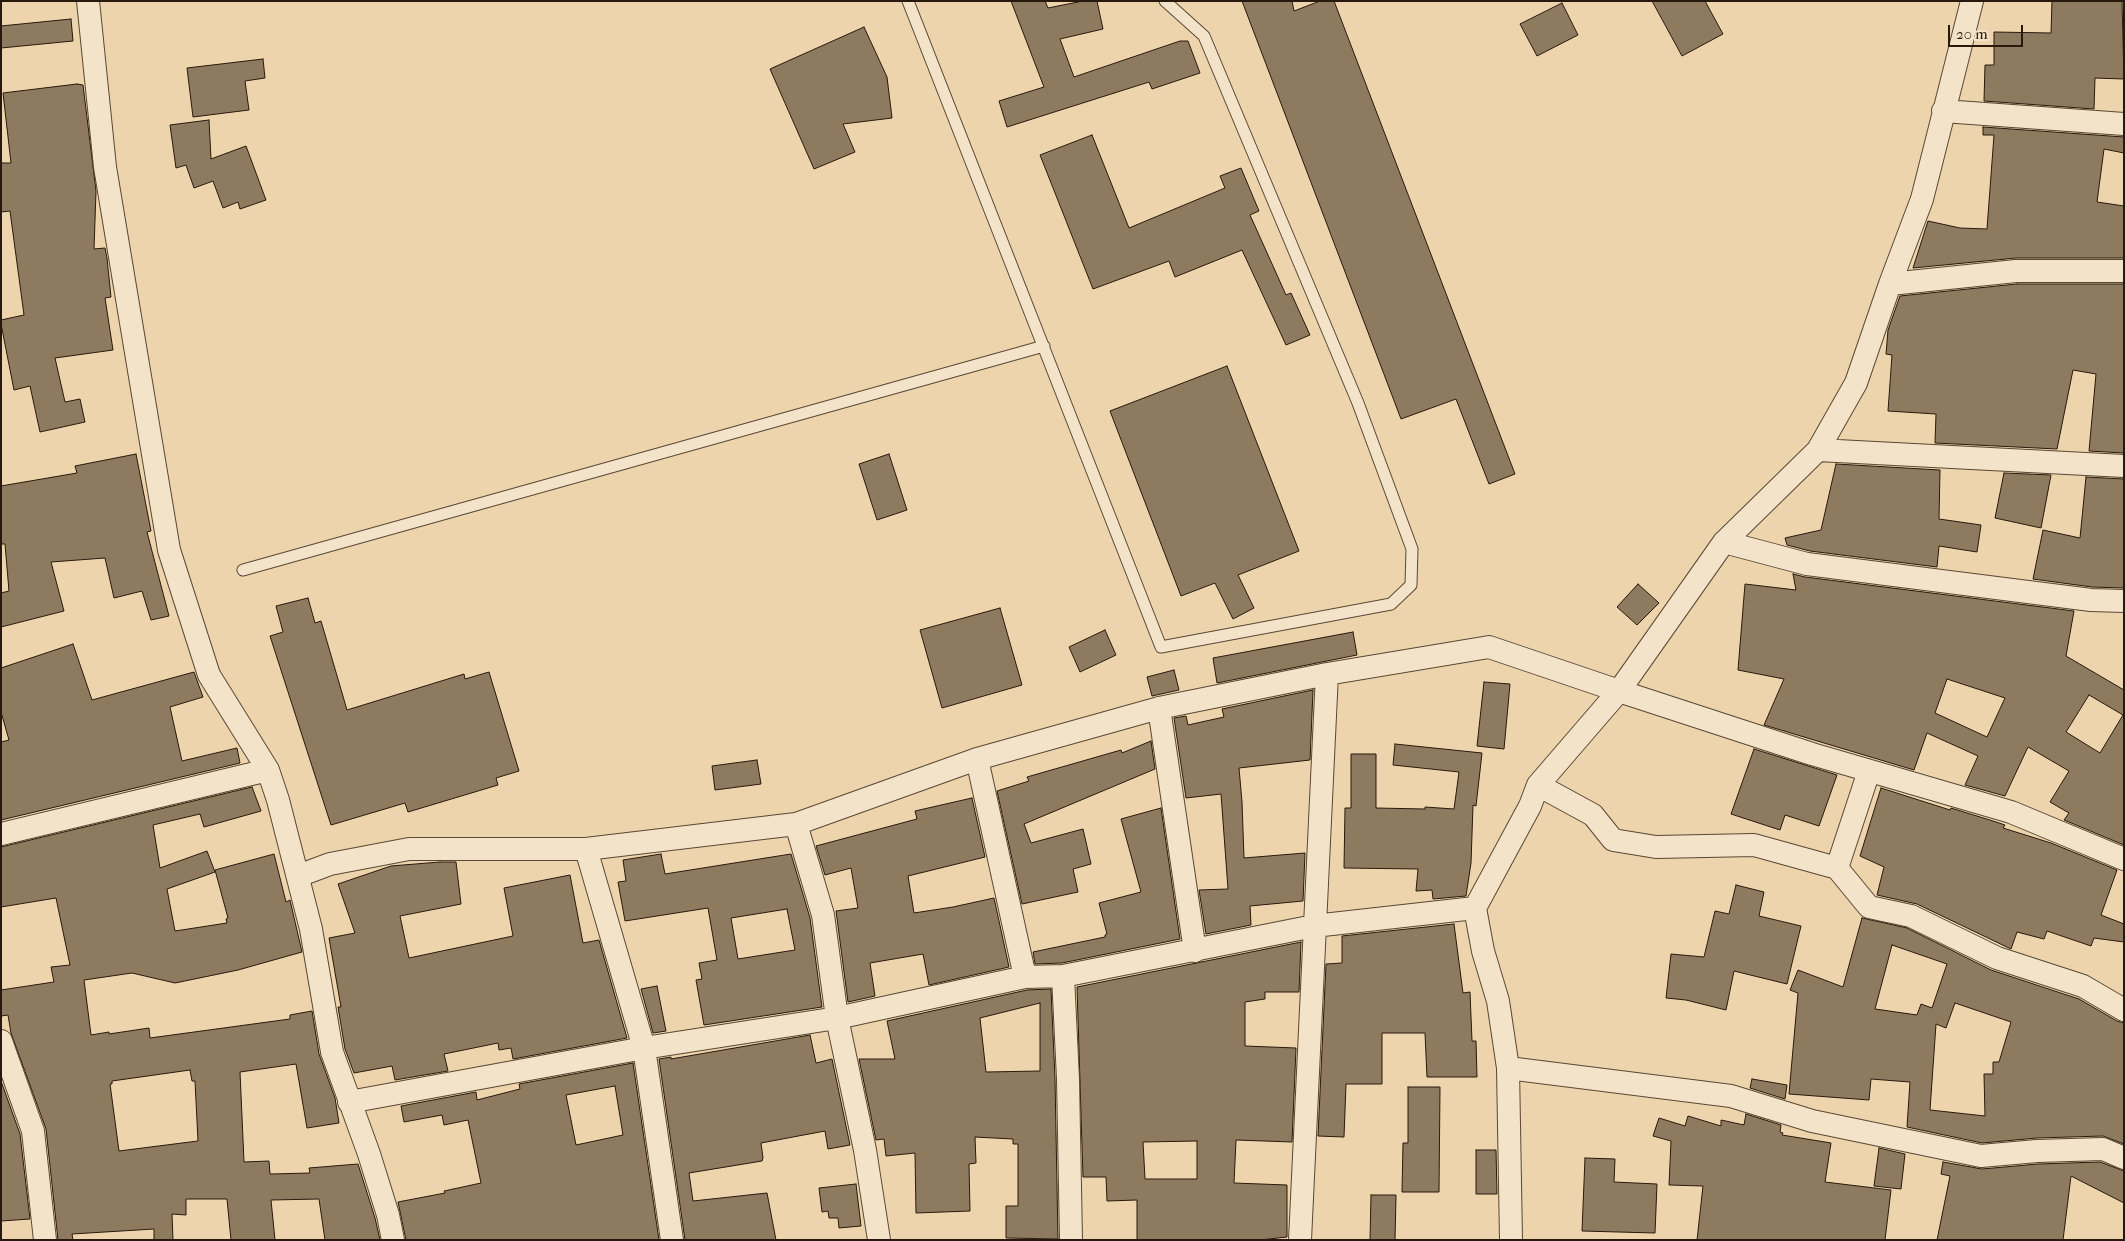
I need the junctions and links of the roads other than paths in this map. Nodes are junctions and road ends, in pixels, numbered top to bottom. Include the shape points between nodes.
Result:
1 (88, 1) edge
2 (908, 1) edge
3 (1165, 1) edge
4 (1972, 1) edge
5 (1943, 111) junction
6 (2124, 124) edge
7 (2124, 271) edge
8 (1890, 284) junction
9 (1044, 346) junction
10 (1818, 450) junction
11 (2124, 466) edge
12 (1724, 542) junction
13 (243, 570) dead end
14 (2124, 601) edge
15 (1327, 674) junction
16 (1619, 691) junction
17 (1159, 708) junction
18 (977, 759) junction
19 (268, 770) junction
20 (1869, 771) junction
21 (1538, 785) junction
22 (796, 824) junction
23 (1, 834) edge
24 (586, 849) junction
25 (2124, 859) edge
26 (1838, 868) junction
27 (298, 876) junction
28 (1475, 908) junction
29 (1314, 926) junction
30 (1195, 950) junction
31 (1063, 976) junction
32 (1025, 977) junction
33 (2124, 1010) edge
34 (837, 1018) junction
35 (1, 1041) edge
36 (644, 1048) junction
37 (1508, 1068) junction
38 (7, 1072) edge
39 (349, 1102) junction
40 (2124, 1158) edge
41 (45, 1240) edge
42 (393, 1240) edge
43 (672, 1240) edge
44 (879, 1240) edge
45 (1071, 1240) edge
46 (1300, 1240) edge
47 (1511, 1240) edge

1 - 19 street via 106,167 168,550 209,675
2 - 9 lane
3 - 9 lane via 1204,36 1216,64 1362,412 1412,549 1411,585 1391,604 1161,647
4 - 5 street
5 - 6 street
5 - 8 street via 1922,199
7 - 8 street via 2016,270
8 - 10 street via 1856,383
9 - 13 lane
10 - 11 street
10 - 12 street
12 - 14 street via 1807,564 2091,600
12 - 16 street
15 - 16 street via 1489,647
15 - 17 street
15 - 29 street
16 - 20 street
16 - 21 street
17 - 18 street
17 - 30 street
18 - 22 street
18 - 32 street
19 - 23 street
19 - 27 street
20 - 25 street via 2011,812
20 - 26 street
21 - 26 street via 1593,815 1612,840 1656,846 1754,845
21 - 28 street
22 - 24 street
22 - 34 street via 823,915
24 - 27 street via 409,849 330,864
24 - 36 street
26 - 33 street via 1869,907 1911,916 1997,958 2083,986
27 - 39 street via 311,929 332,1052
28 - 29 street
28 - 37 street via 1498,1001
29 - 30 street
29 - 46 street
30 - 31 street
31 - 32 street
31 - 45 street
32 - 34 street
34 - 36 street
34 - 44 street via 865,1150
35 - 38 street
36 - 39 street
36 - 43 street
37 - 40 street via 1731,1096 1812,1122 1981,1156 2103,1149
37 - 47 street
38 - 41 street via 33,1131
39 - 42 street via 369,1154

